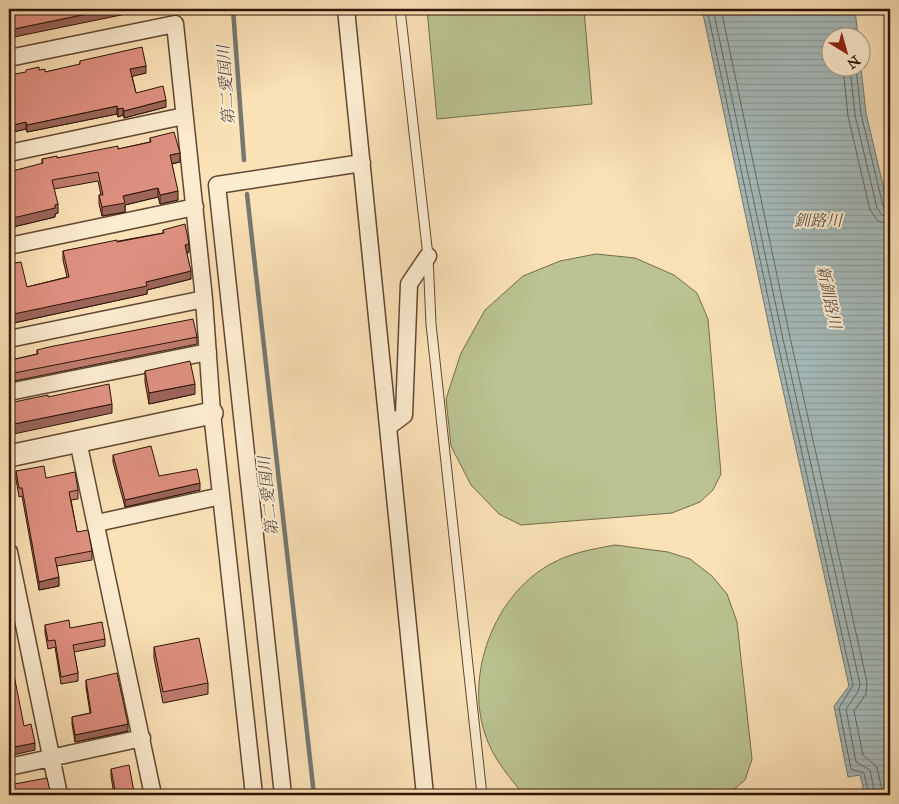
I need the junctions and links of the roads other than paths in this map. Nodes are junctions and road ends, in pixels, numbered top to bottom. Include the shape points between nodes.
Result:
1 (346, 9) edge
2 (400, 9) edge
3 (9, 58) edge
4 (184, 116) junction
5 (9, 152) edge
6 (362, 163) junction
7 (195, 208) junction
8 (9, 246) edge
9 (428, 256) junction
10 (204, 299) junction
11 (9, 339) edge
12 (208, 352) junction
13 (9, 392) edge
14 (212, 413) junction
15 (388, 427) junction
16 (78, 441) junction
17 (9, 456) edge
18 (221, 496) junction
19 (97, 524) junction
20 (9, 552) edge
21 (142, 738) junction
22 (52, 758) junction
23 (9, 767) edge
24 (59, 795) edge
25 (153, 795) edge
26 (254, 795) edge
27 (282, 795) edge
28 (425, 795) edge
29 (482, 795) edge

1 - 6 street
2 - 9 lane
3 - 4 street via 175,24
4 - 5 street
4 - 7 street
6 - 15 street
6 - 27 street via 217,185
7 - 8 street
7 - 10 street
9 - 15 street via 409,284 404,414
9 - 29 lane via 431,324
10 - 11 street
10 - 12 street
12 - 13 street
12 - 14 street
14 - 16 street
14 - 18 street
15 - 28 street
16 - 17 street
16 - 19 street
18 - 19 street
18 - 26 street
19 - 21 street
20 - 22 street
21 - 22 street
21 - 25 street
22 - 23 street
22 - 24 street

